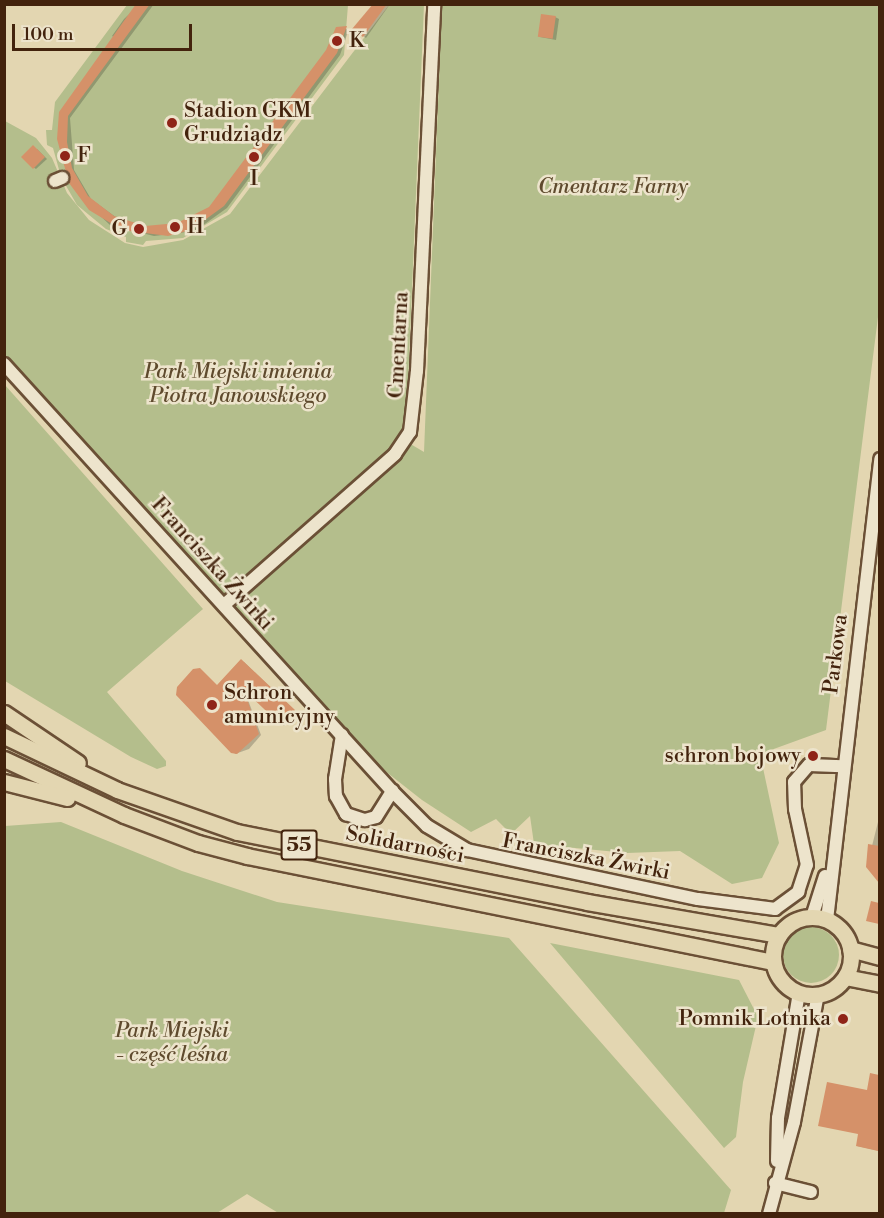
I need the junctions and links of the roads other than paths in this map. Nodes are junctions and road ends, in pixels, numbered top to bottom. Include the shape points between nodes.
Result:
1 (434, 4) edge
2 (4, 364) edge
3 (879, 459) edge
4 (875, 524) edge
5 (224, 605) junction
6 (4, 713) edge
7 (342, 735) junction
8 (4, 736) edge
9 (4, 759) edge
10 (842, 766) junction
11 (4, 782) edge
12 (117, 790) junction
13 (392, 791) junction
14 (124, 816) junction
15 (820, 918) junction
16 (779, 935) junction
17 (850, 949) junction
18 (879, 957) edge
19 (773, 962) junction
20 (845, 977) junction
21 (879, 984) edge
22 (800, 993) junction
23 (818, 994) junction
24 (776, 1178) junction
25 (811, 1192) dead end
26 (769, 1214) edge

1 - 5 street, Cmentarna via 417,371 410,432 395,454
2 - 5 street, Franciszka Żwirki
3 - 4 street, Parkowa
4 - 10 street, Parkowa
5 - 7 street, Franciszka Żwirki
6 - 12 main road
7 - 13 street, Franciszka Żwirki
7 - 13 street via 335,779 336,796 346,814 365,820 375,817
8 - 12 main road, Solidarności / 55
9 - 14 main road, Solidarności / 55
10 - 13 street, Franciszka Żwirki via 809,765 794,782 795,809 807,866 805,879 793,897 775,909 762,910 467,850 427,826
10 - 15 street, Parkowa
11 - 14 main road via 41,789
12 - 16 main road, Solidarności / 55 via 237,832 587,902
14 - 19 main road, Solidarności / 55 via 198,843 258,859
15 - 16 main road via 794,922
15 - 17 main road via 842,931
16 - 19 main road
17 - 18 main road
17 - 20 main road
19 - 22 main road via 778,975
20 - 21 main road
20 - 23 main road
22 - 23 main road
22 - 24 street via 778,1118
23 - 24 street via 794,1122
24 - 25 street
24 - 26 street

